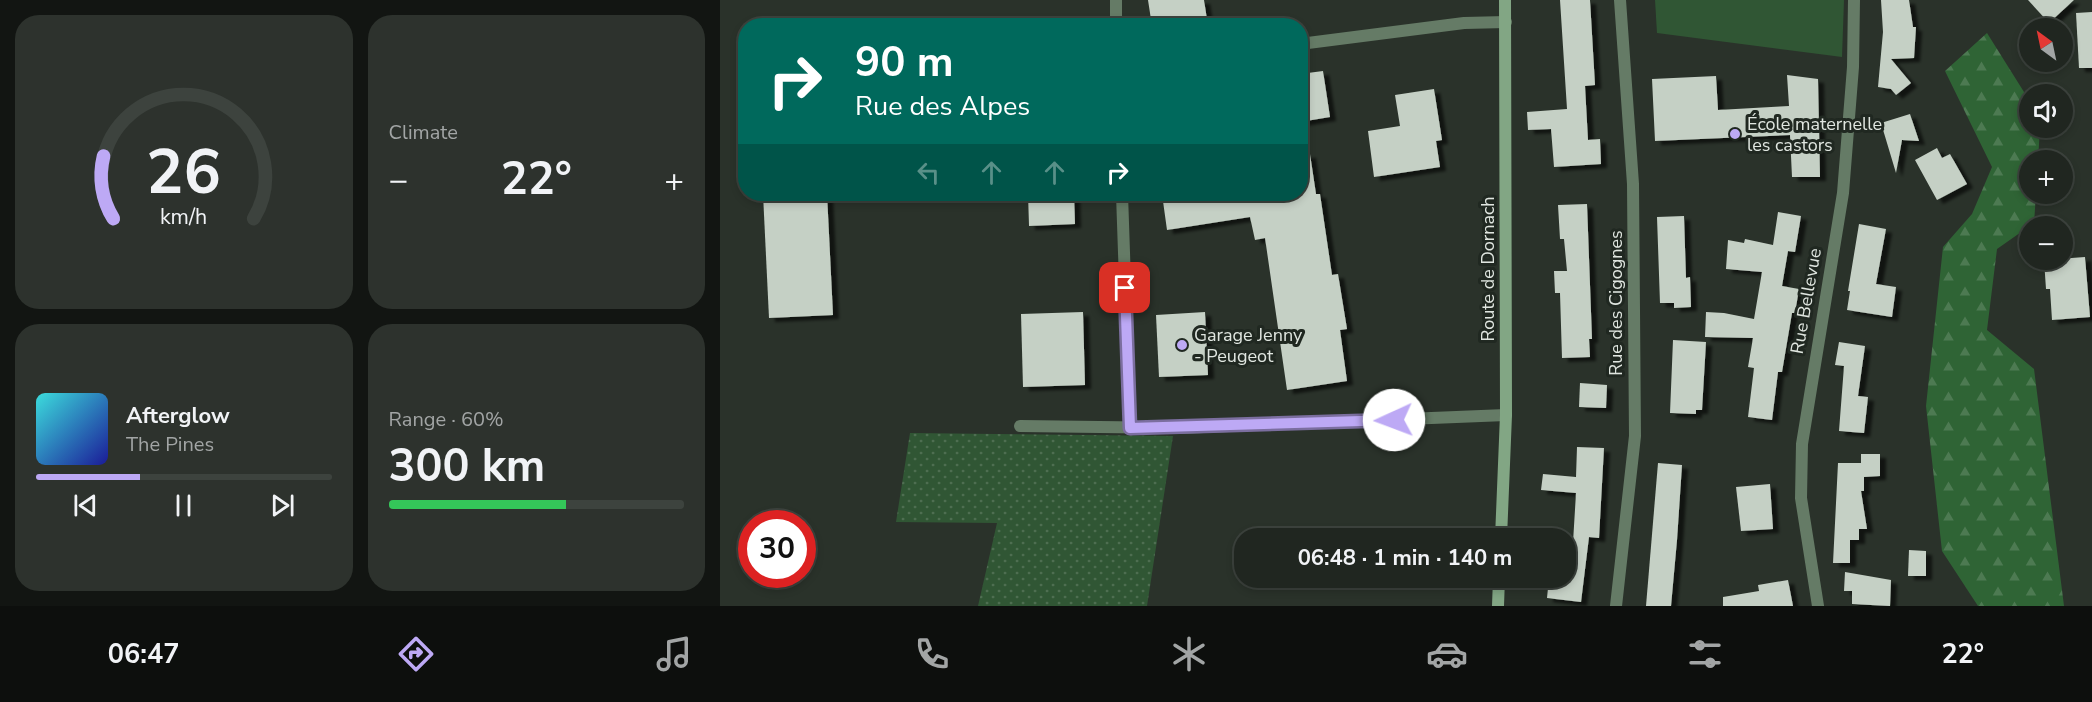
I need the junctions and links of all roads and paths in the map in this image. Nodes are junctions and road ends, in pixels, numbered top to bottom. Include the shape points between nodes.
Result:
1 (1116, 0) edge
2 (1505, 0) edge
3 (1620, 0) edge
4 (1854, 0) edge
5 (1116, 18) edge
6 (1506, 22) junction
7 (1308, 43) edge
8 (1122, 201) edge
9 (1506, 415) junction
10 (1020, 426) dead end
11 (1130, 428) junction
12 (1500, 528) edge
13 (1499, 588) edge
14 (1498, 606) edge
15 (1617, 606) edge
16 (1818, 606) edge

1 - 5 street
2 - 6 main road, Route de Dornach
3 - 15 street, Rue des Cigognes via 1633,184 1635,436
4 - 16 street, Rue Bellevue via 1843,193 1802,444 1801,498
6 - 7 street via 1464,22
6 - 9 main road, Route de Dornach
8 - 11 street
9 - 11 street
9 - 12 main road, Route de Dornach
10 - 11 street
13 - 14 main road

